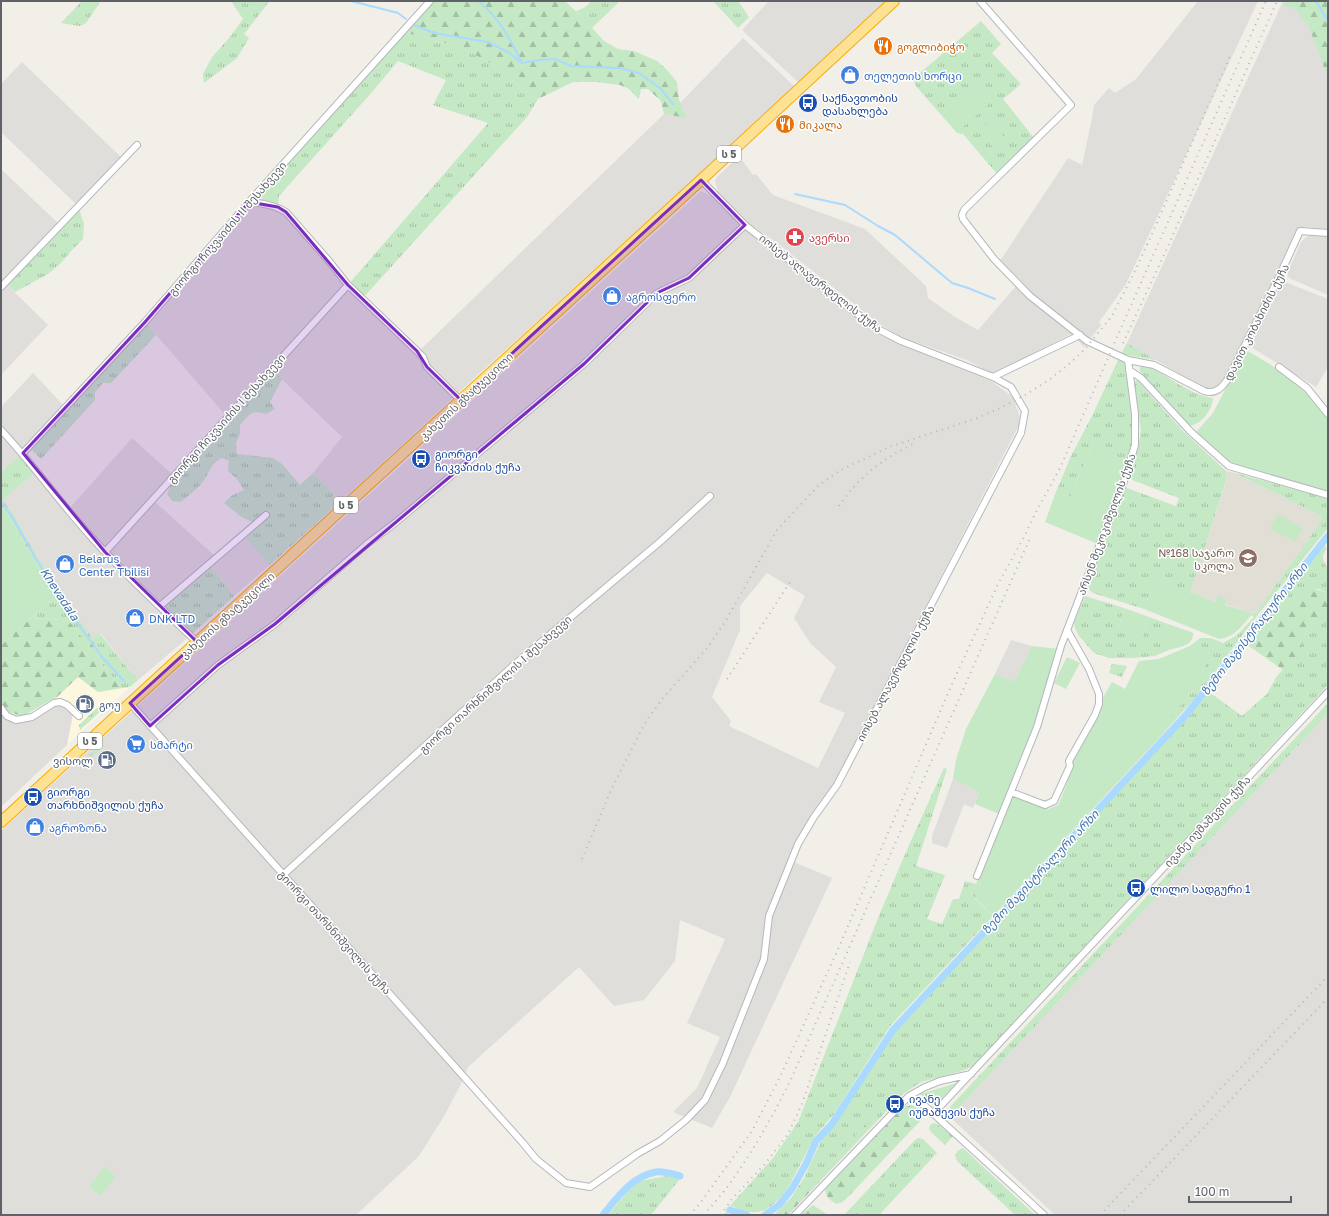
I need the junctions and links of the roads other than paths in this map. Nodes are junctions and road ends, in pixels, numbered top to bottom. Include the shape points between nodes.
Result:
1 (430, 1) edge
2 (894, 1) edge
3 (980, 1) edge
4 (137, 145) dead end
5 (701, 180) junction
6 (249, 202) junction
7 (745, 225) junction
8 (1328, 233) edge
9 (348, 285) junction
10 (1, 287) edge
11 (1080, 335) junction
12 (1128, 360) junction
13 (1280, 367) dead end
14 (1129, 370) junction
15 (993, 377) junction
16 (461, 400) junction
17 (1328, 414) edge
18 (1, 430) edge
19 (23, 453) junction
20 (1328, 495) edge
21 (710, 496) dead end
22 (266, 515) dead end
23 (105, 552) junction
24 (160, 606) junction
25 (1067, 630) junction
26 (197, 642) junction
27 (1328, 692) edge
28 (130, 704) junction
29 (1, 708) edge
30 (79, 716) dead end
31 (150, 726) junction
32 (1011, 792) junction
33 (1, 822) edge
34 (283, 875) junction
35 (977, 876) dead end
36 (971, 1074) junction
37 (909, 1096) junction
38 (933, 1114) junction
39 (523, 1143) joint
40 (795, 1215) edge
41 (1044, 1215) edge

1 - 6 street, გიორგი ჩიკვაიძის II შესახვევი
2 - 5 highway, კახეთის გზატკეცილი / ს 5
3 - 11 street via 1071,105 964,210 963,219 994,259 1030,296
4 - 10 street
5 - 7 street, იოსებ ალავერდელის ქუჩა
5 - 16 highway, კახეთის გზატკეცილი / ს 5
6 - 9 street via 278,207 286,212
6 - 19 street, გიორგი ჩიკვაიძის II შესახვევი via 145,322
7 - 15 street, იოსებ ალავერდელის ქუჩა via 874,327 901,341
7 - 31 street via 689,278 657,293 584,364 275,624 218,665
8 - 12 street, დავით კობახიძის ქუჩა via 1300,231 1229,378 1216,391 1204,391 1154,365
9 - 16 street via 418,351 427,367
9 - 23 street, გიორგი ჩიკვაიძის I შესახვევი
11 - 12 street via 1087,341
11 - 15 street
12 - 14 street, არსენ მეკოკიშვილის ქუჩა
13 - 17 street via 1307,388
14 - 20 street via 1141,378 1191,432 1229,466
14 - 25 street, არსენ მეკოკიშვილის ქუჩა via 1136,414 1135,445 1124,481
15 - 39 street, იოსებ ალავერდელის ქუჩა via 1011,388 1026,411 1022,433 837,785 798,844 769,916 764,959 723,1063 705,1100 660,1141 590,1187 566,1183 536,1159
16 - 26 highway, კახეთის გზატკეცილი / ს 5
18 - 19 street
19 - 23 street
21 - 34 street, გიორგი თარხნიშვილის I შესახვევი via 661,541 515,664
22 - 24 street
23 - 24 street
24 - 26 street
25 - 32 street, არსენ მეკოკიშვილის ქუჩა via 1037,728
25 - 32 street via 1089,669 1099,694 1097,710 1069,761 1070,766 1054,801 1045,805
26 - 28 highway, კახეთის გზატკეცილი / ს 5
27 - 36 street, ივანე იუმაშევის ქუჩა
28 - 31 street, გიორგი თარხნიშვილის ქუჩა
28 - 33 highway, კახეთის გზატკეცილი / ს 5
29 - 30 street via 7,716 16,720 32,717 60,702
31 - 34 street, გიორგი თარხნიშვილის ქუჩა
32 - 35 street, არსენ მეკოკიშვილის ქუჩა
34 - 39 street, გიორგი თარხნიშვილის ქუჩა
36 - 37 street via 940,1081
36 - 38 street, ივანე იუმაშევის ქუჩა
37 - 38 street
37 - 40 street
38 - 41 street

